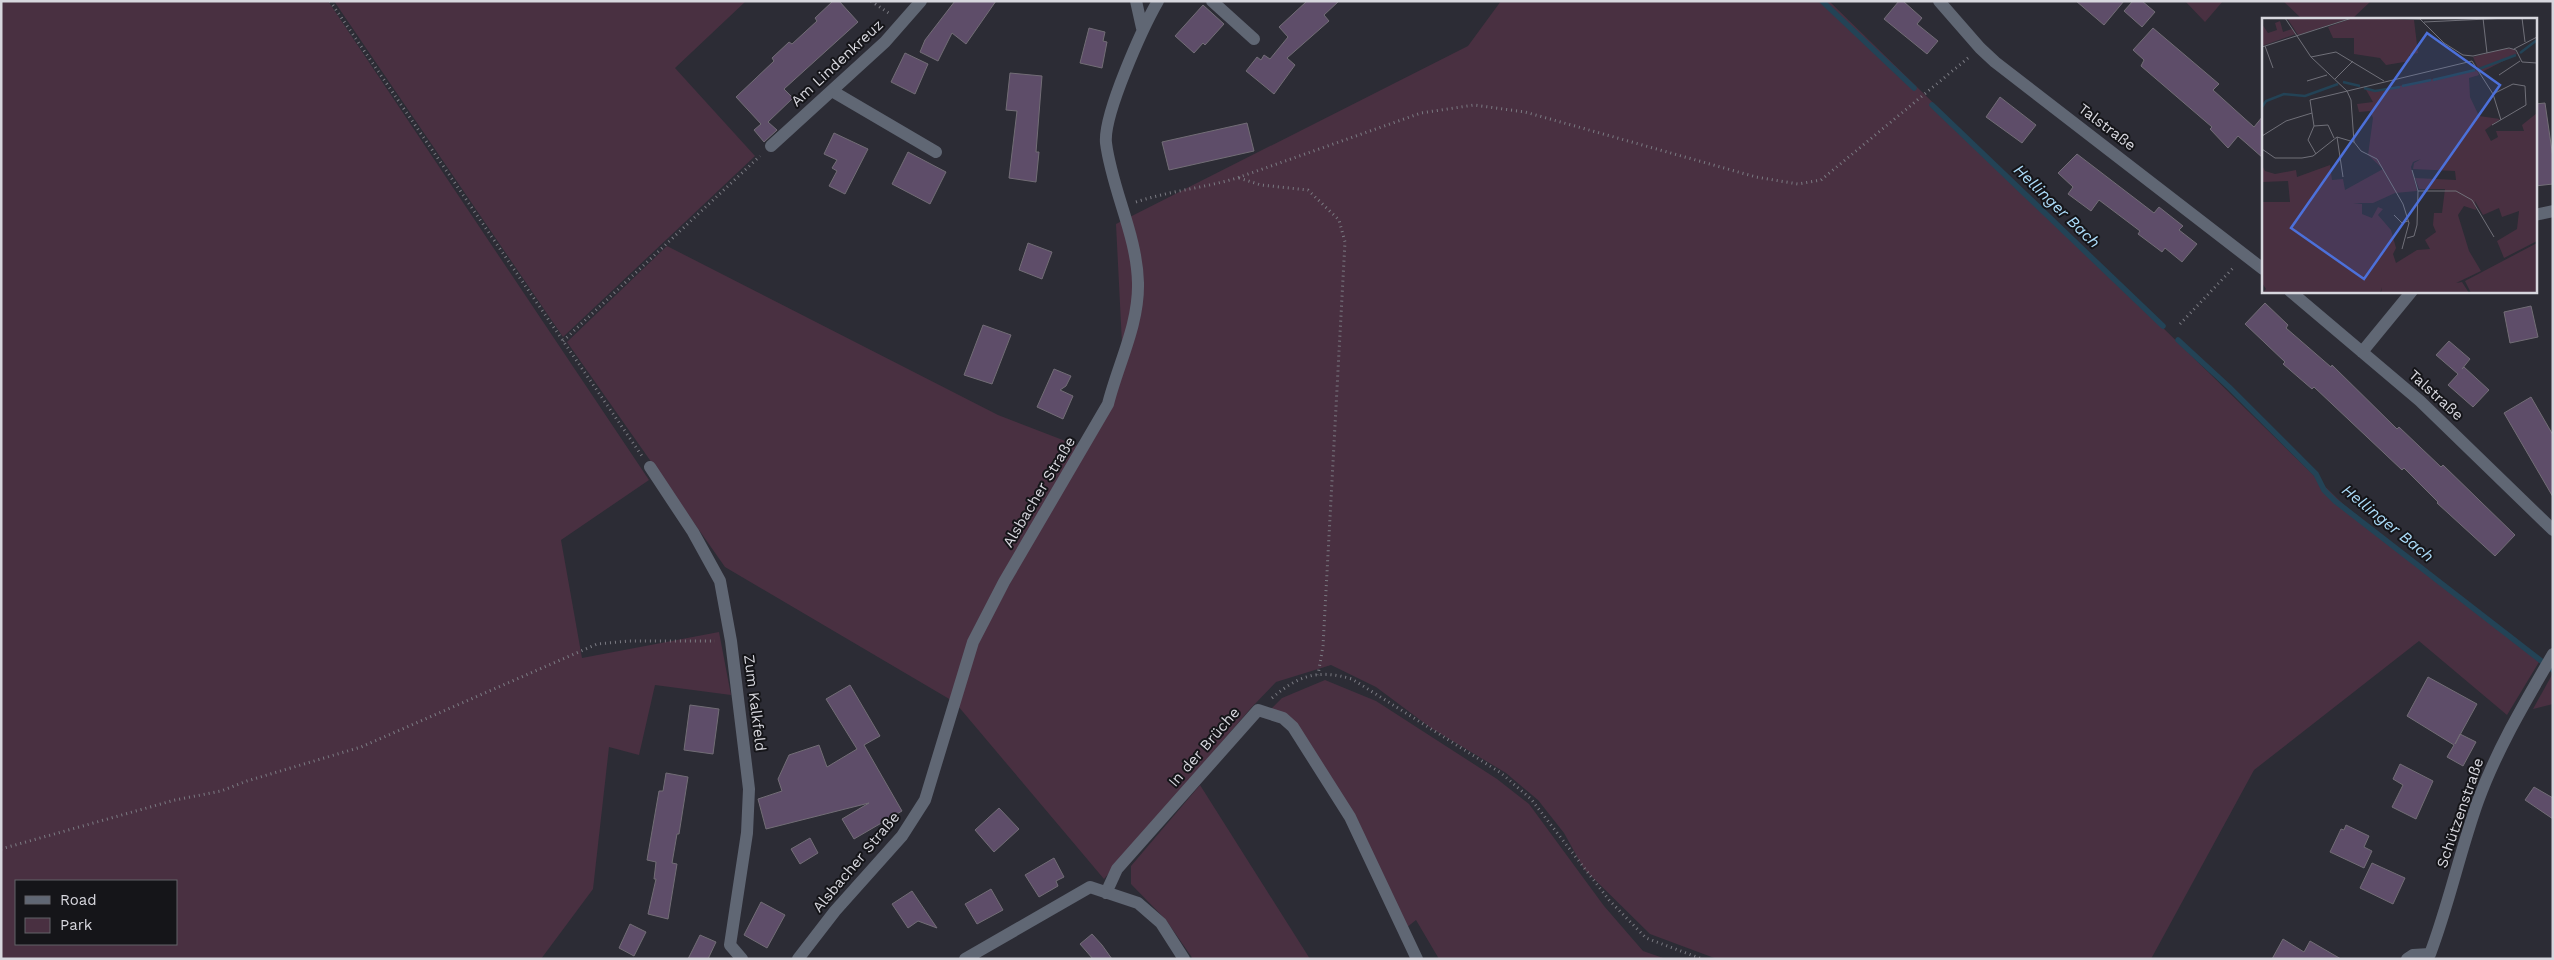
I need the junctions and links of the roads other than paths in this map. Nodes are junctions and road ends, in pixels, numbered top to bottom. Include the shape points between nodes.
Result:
1 (921, 1) edge
2 (1136, 1) edge
3 (1158, 1) edge
4 (1212, 1) edge
5 (1939, 1) edge
6 (1142, 28) junction
7 (1254, 39) dead end
8 (832, 90) junction
9 (770, 146) road end
10 (936, 152) dead end
11 (2553, 211) edge
12 (2536, 216) edge
13 (2262, 268) edge
14 (2291, 292) edge
15 (2411, 292) edge
16 (2362, 352) junction
17 (650, 467) road end
18 (2553, 530) edge
19 (2548, 662) edge
20 (1106, 892) junction
21 (2433, 956) edge
22 (742, 959) edge
23 (798, 959) edge
24 (965, 959) edge
25 (1184, 959) edge
26 (1417, 959) edge
27 (2407, 959) edge

1 - 8 street, Am Lindenkreuz via 903,23
2 - 6 street
3 - 6 street, Alsbacher Straße
4 - 7 street
5 - 13 street, Talstraße via 1980,48
6 - 23 street, Alsbacher Straße via 1111,114 1106,141 1132,241 1138,283 1133,327 1108,404 1004,582 973,642 925,800 902,836 835,911
8 - 9 street, Am Lindenkreuz
8 - 10 street
11 - 12 street
14 - 16 street, Talstraße
15 - 16 street
16 - 18 street, Talstraße via 2420,400
17 - 22 street, Zum Kalkfeld via 693,532 720,581 731,641 749,789 747,833 730,945
19 - 21 street, Schützenstraße via 2504,740 2483,788
20 - 24 street via 1090,887
20 - 25 street via 1138,904 1161,923
20 - 26 street, In der Brüche via 1117,869 1258,710 1283,718 1293,727 1350,817
21 - 27 street via 2413,955

